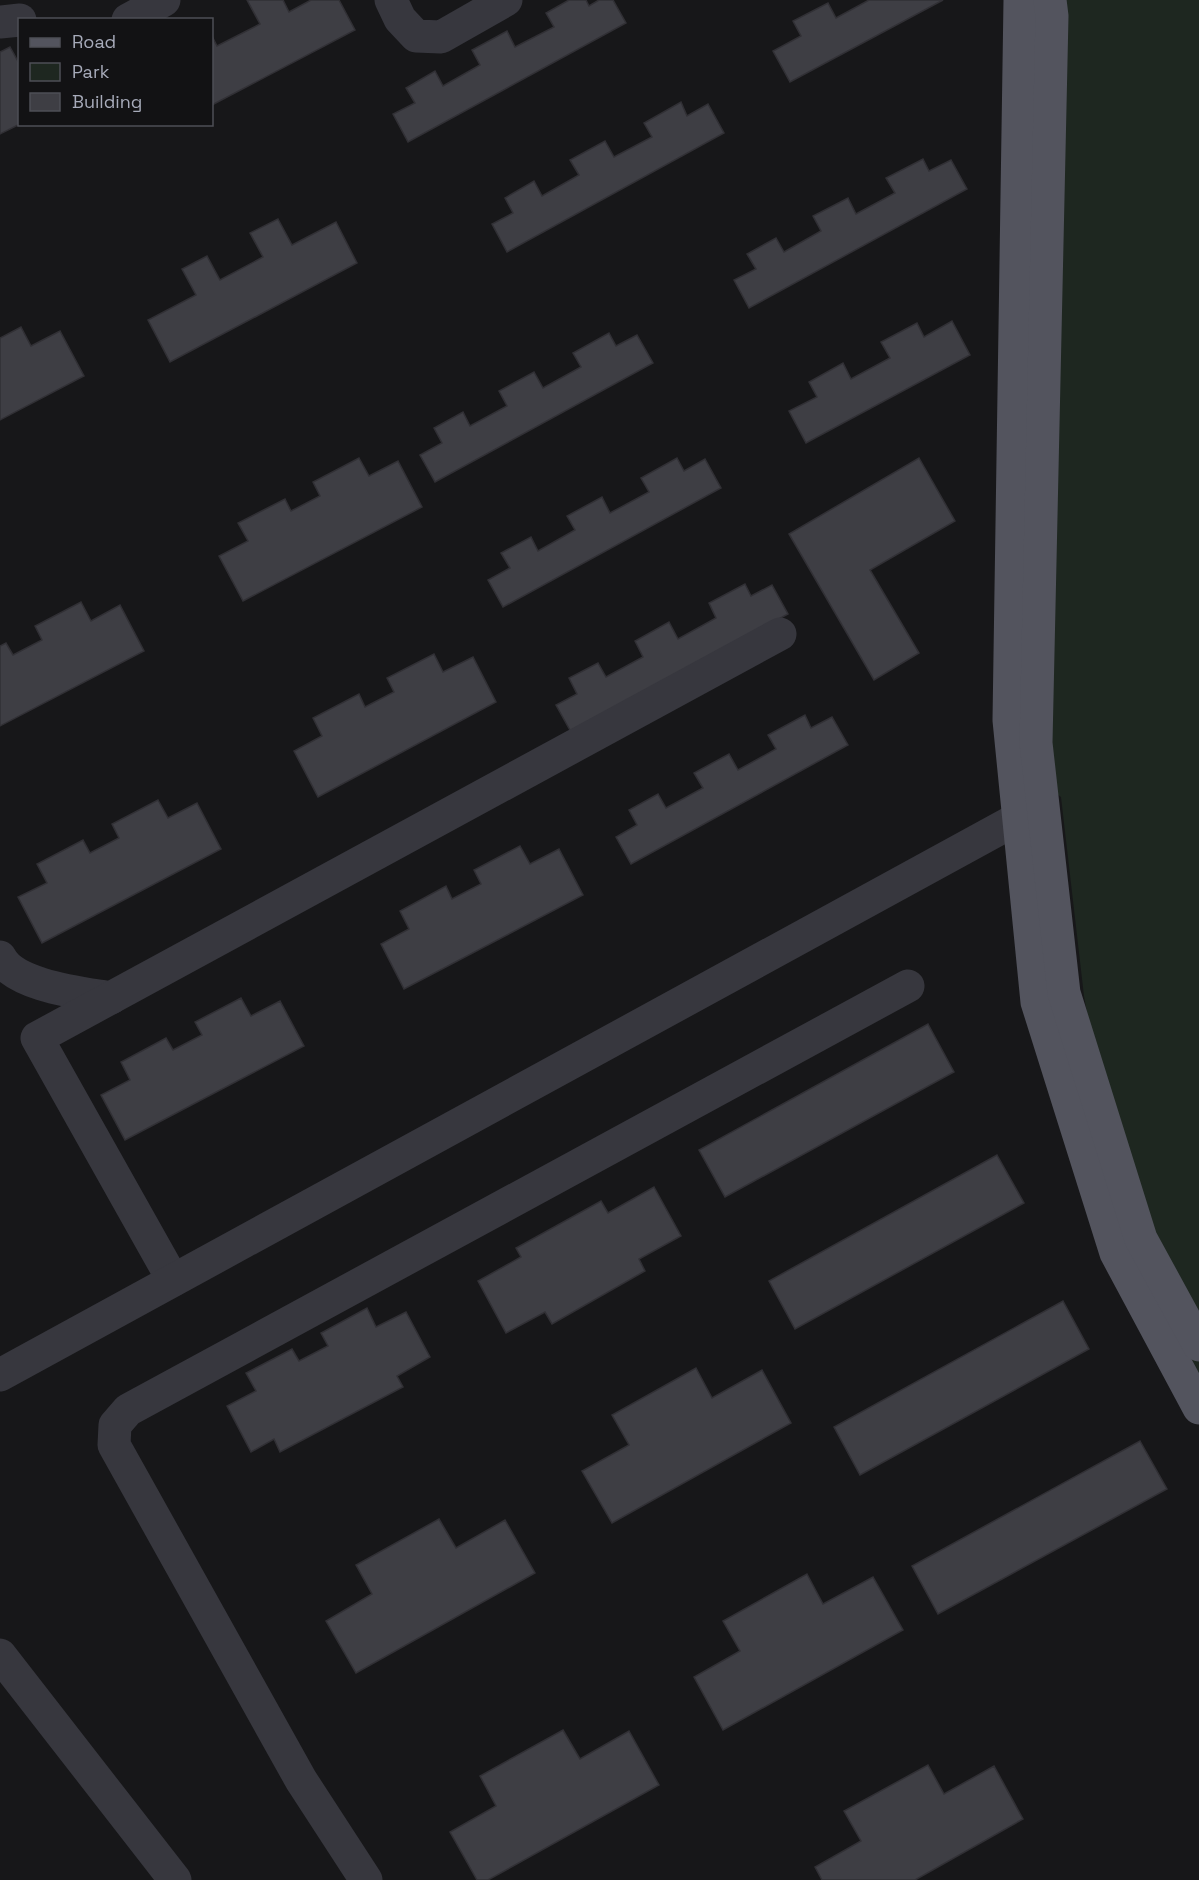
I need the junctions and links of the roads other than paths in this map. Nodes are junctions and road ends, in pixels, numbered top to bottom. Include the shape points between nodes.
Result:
1 (164, 0) edge
2 (391, 0) edge
3 (506, 0) edge
4 (1020, 0) edge
5 (1050, 0) edge
6 (132, 18) edge
7 (18, 20) edge
8 (0, 22) edge
9 (780, 634) dead end
10 (1031, 813) junction
11 (0, 957) edge
12 (908, 986) dead end
13 (111, 998) junction
14 (173, 1280) junction
15 (1199, 1345) edge
16 (0, 1375) edge
17 (1199, 1408) edge
18 (0, 1655) edge
19 (175, 1880) edge
20 (366, 1880) edge

1 - 6 street
2 - 3 street via 400,19 416,36 441,37
4 - 10 main road via 1009,720
5 - 10 main road via 1036,743
7 - 8 street
9 - 13 street
10 - 14 street
10 - 15 main road via 1064,993 1141,1239
10 - 17 main road via 1037,1002 1116,1253
11 - 13 street via 5,967 52,988
12 - 20 street via 128,1410 115,1425 114,1445 301,1780
13 - 14 street via 37,1038
14 - 16 street
18 - 19 street

